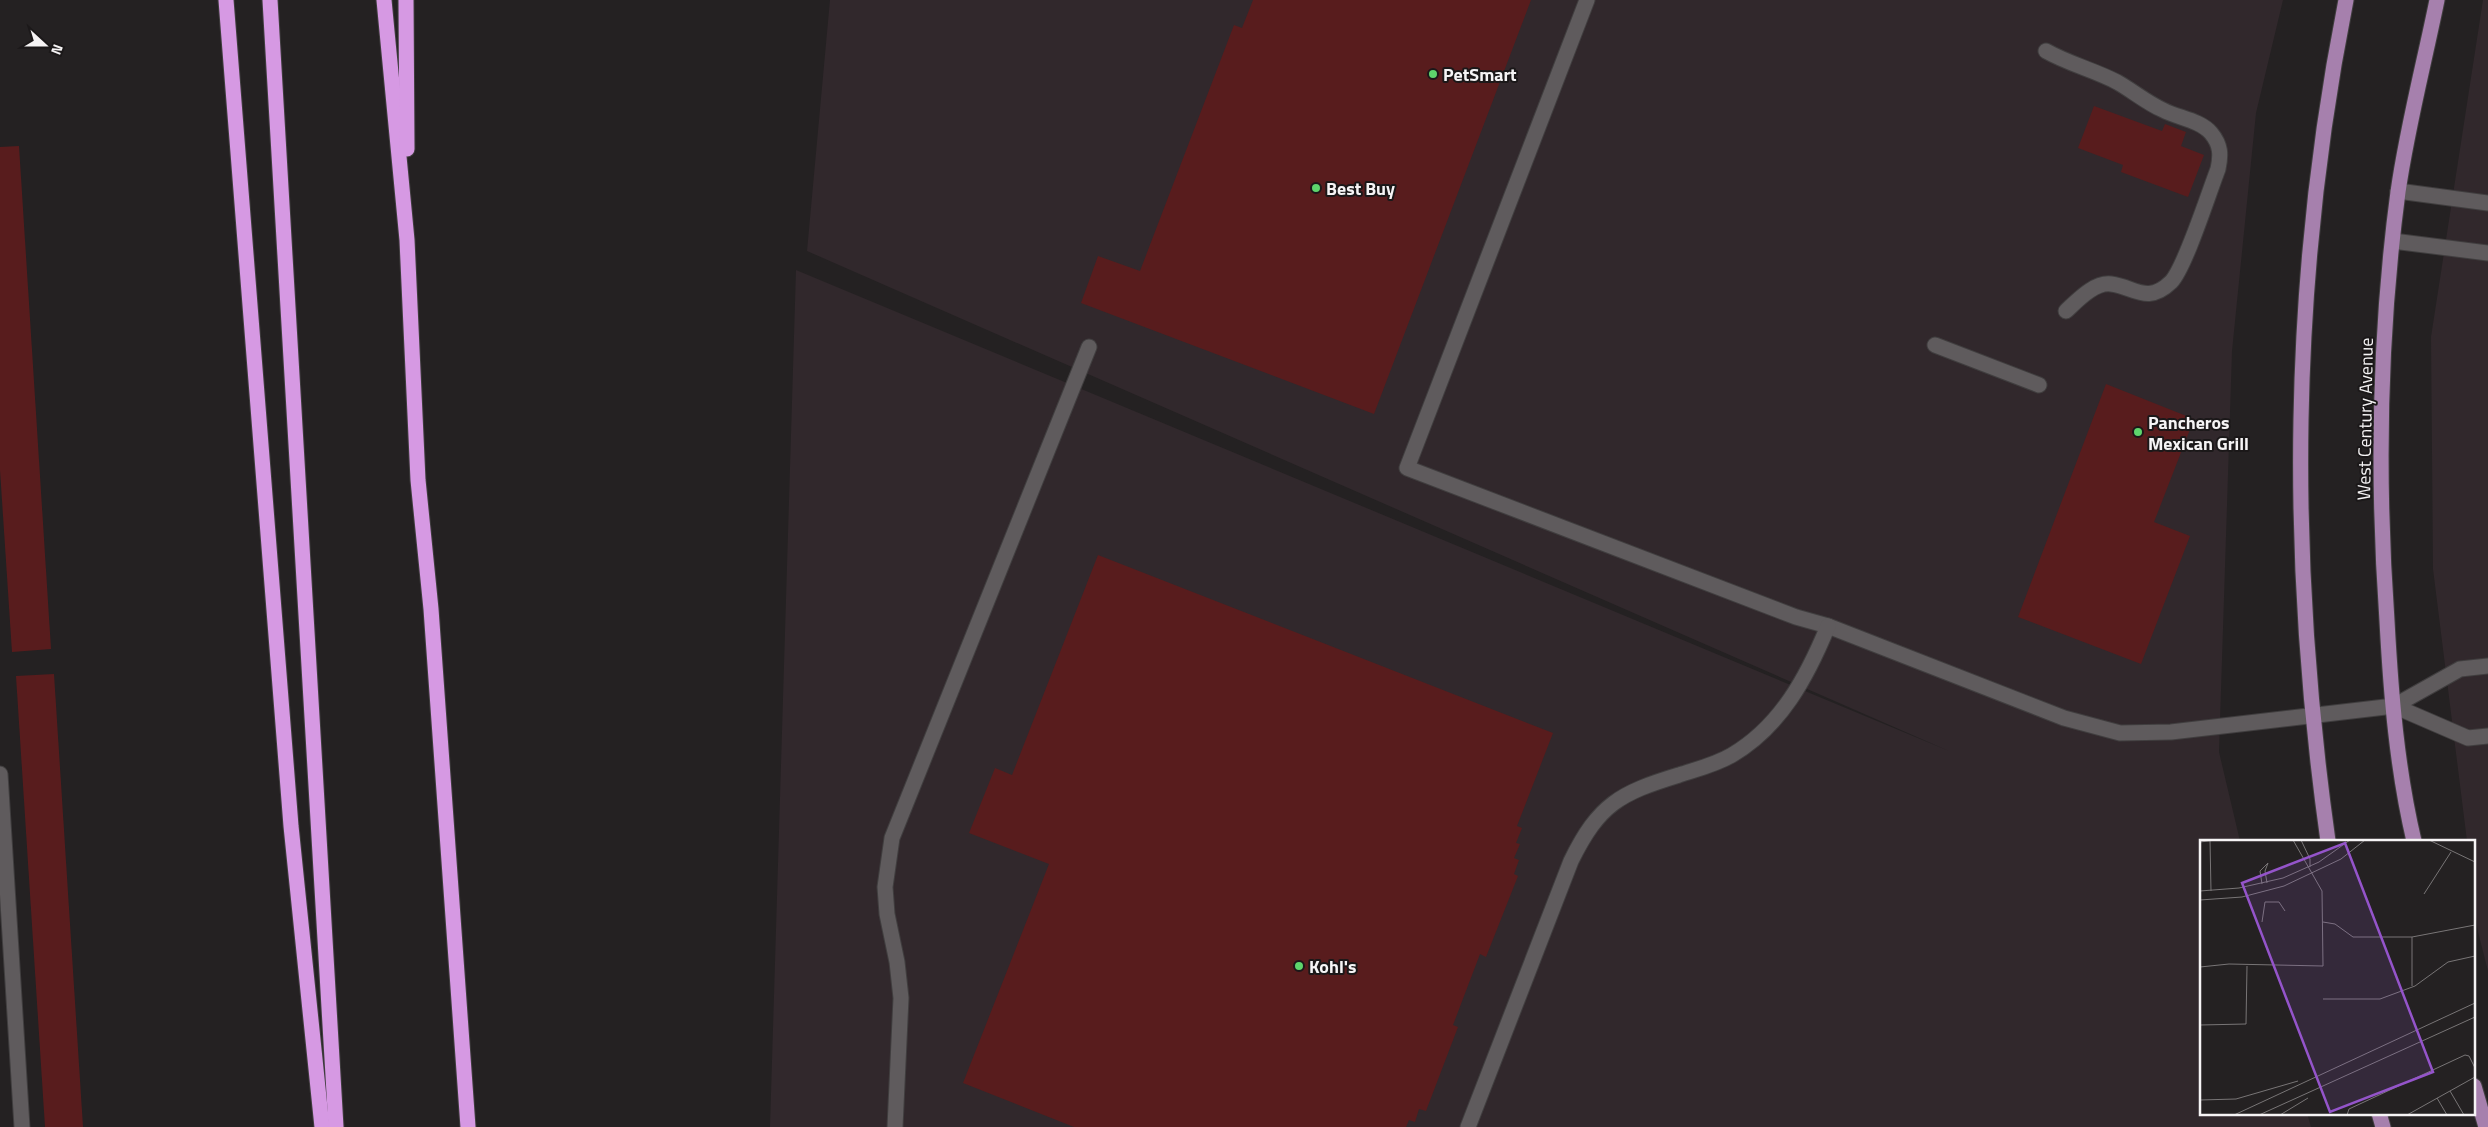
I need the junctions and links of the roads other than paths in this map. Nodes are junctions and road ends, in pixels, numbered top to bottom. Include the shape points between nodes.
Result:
1 (226, 0) edge
2 (270, 0) edge
3 (384, 0) edge
4 (406, 0) edge
5 (1587, 0) edge
6 (2346, 0) edge
7 (2437, 0) edge
8 (2046, 51) dead end
9 (2398, 191) junction
10 (2488, 203) edge
11 (407, 240) junction
12 (2393, 241) junction
13 (2488, 253) edge
14 (2066, 311) dead end
15 (1935, 345) dead end
16 (1089, 347) dead end
17 (2039, 384) dead end
18 (1828, 626) junction
19 (2488, 666) edge
20 (2394, 706) junction
21 (2312, 716) junction
22 (2488, 736) edge
23 (0, 774) edge
24 (2328, 840) edge
25 (2414, 840) edge
26 (2476, 1093) edge
27 (2379, 1114) edge
28 (22, 1127) edge
29 (322, 1127) edge
30 (336, 1127) edge
31 (468, 1127) edge
32 (895, 1127) edge
33 (1468, 1127) edge
34 (2383, 1127) edge
35 (2486, 1127) edge

1 - 29 highway via 291,826
2 - 30 highway
3 - 11 highway
4 - 11 highway
5 - 18 lane via 1407,468 1796,617
6 - 21 main road via 2320,152 2302,351 2300,515
7 - 9 main road, West Century Avenue
8 - 14 lane via 2115,81 2164,111 2200,125 2218,143 2221,155 2173,280 2156,292 2145,294 2104,285 2088,292
9 - 10 lane
9 - 12 main road, West Century Avenue
11 - 31 highway via 418,480 431,609
12 - 13 lane
12 - 20 main road, West Century Avenue via 2381,474 2383,563
15 - 17 lane
16 - 32 lane via 892,838 884,887 901,998
18 - 21 lane via 2064,718 2120,734 2171,732
18 - 33 lane via 1800,687 1760,734 1716,763 1630,791 1599,815 1586,832 1571,861
19 - 20 lane via 2460,669
20 - 21 lane
20 - 22 lane via 2468,738
20 - 25 main road, West Century Avenue via 2406,806
21 - 24 main road
23 - 28 lane
26 - 35 main road
27 - 34 main road

